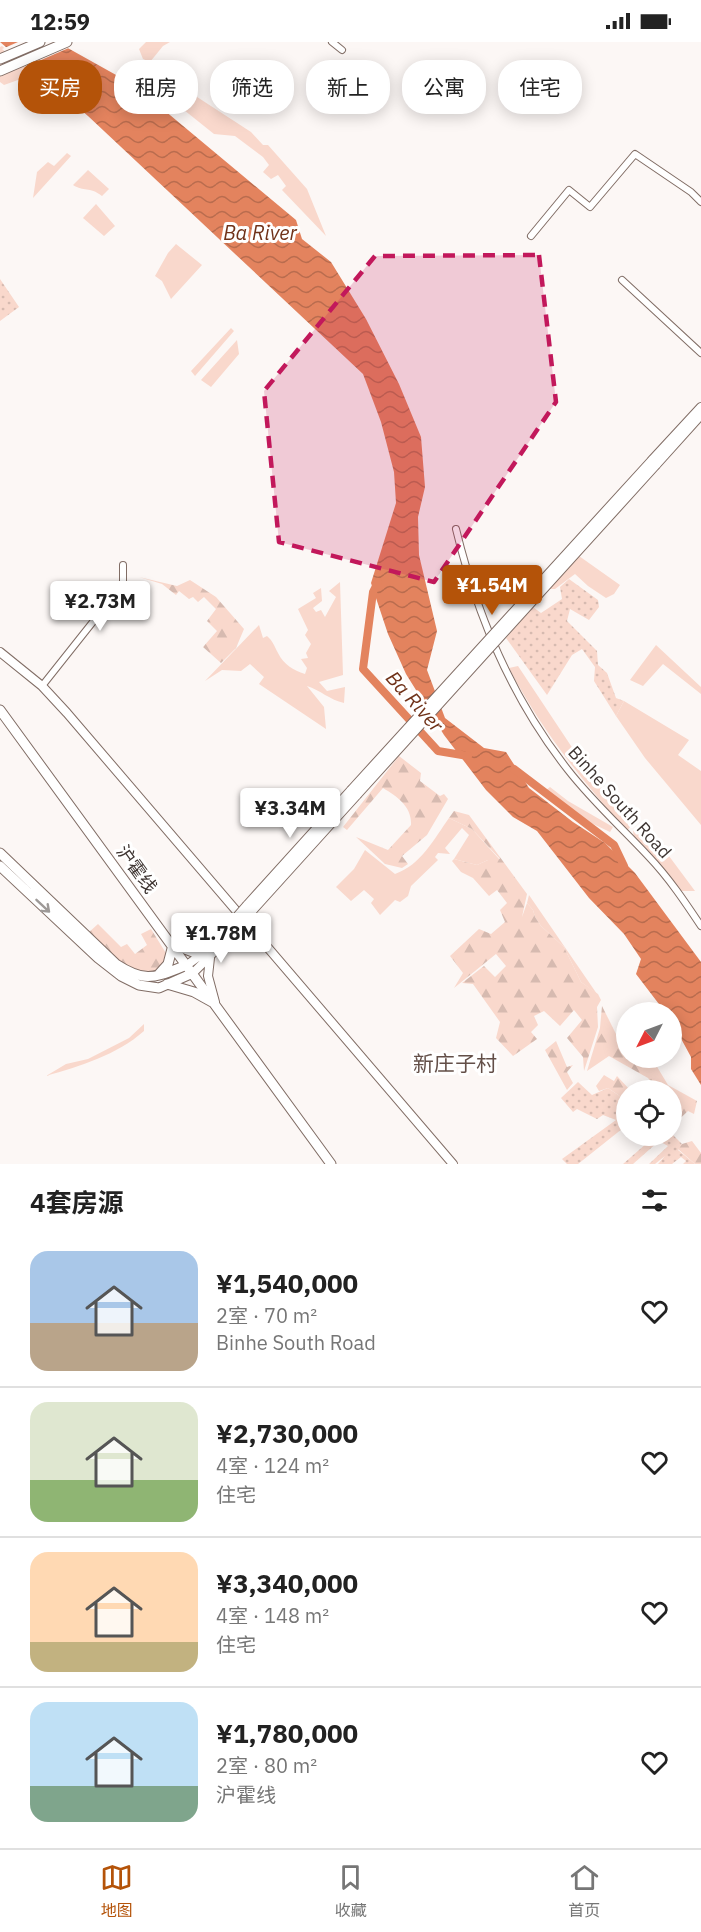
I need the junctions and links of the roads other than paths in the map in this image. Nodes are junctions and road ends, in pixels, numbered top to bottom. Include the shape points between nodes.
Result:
1 (40, 42) edge
2 (67, 42) edge
3 (332, 42) edge
4 (342, 50) dead end
5 (0, 59) edge
6 (0, 71) edge
7 (701, 202) edge
8 (531, 236) dead end
9 (622, 280) dead end
10 (701, 353) edge
11 (701, 407) edge
12 (701, 415) edge
13 (654, 462) junction
14 (456, 529) dead end
15 (123, 565) dead end
16 (0, 652) edge
17 (42, 686) junction
18 (0, 710) edge
19 (0, 853) edge
20 (0, 867) edge
21 (701, 926) edge
22 (172, 945) junction
23 (208, 954) junction
24 (190, 969) junction
25 (158, 976) junction
26 (167, 984) junction
27 (215, 1004) junction
28 (331, 1164) edge
29 (453, 1164) edge

1 - 5 highway
2 - 6 highway
3 - 4 street
7 - 8 street via 635,154 590,207 569,190
9 - 10 street
11 - 13 main road
12 - 13 main road
13 - 23 main road, bridge
14 - 21 street, Binhe South Road via 488,633 538,726 567,769 663,873
15 - 17 street via 123,584
16 - 17 main road
17 - 29 main road
18 - 22 highway, 沪霍线
19 - 25 highway via 116,964 145,978
20 -> 26 highway via 121,976 140,985 159,988
22 - 23 main road
22 - 24 highway, 沪霍线
22 - 25 highway via 168,964
23 - 24 main road
23 - 27 main road via 208,976
24 - 25 highway
24 - 26 highway
24 - 27 highway, 沪霍线
26 - 27 highway
27 - 28 highway, 沪霍线

